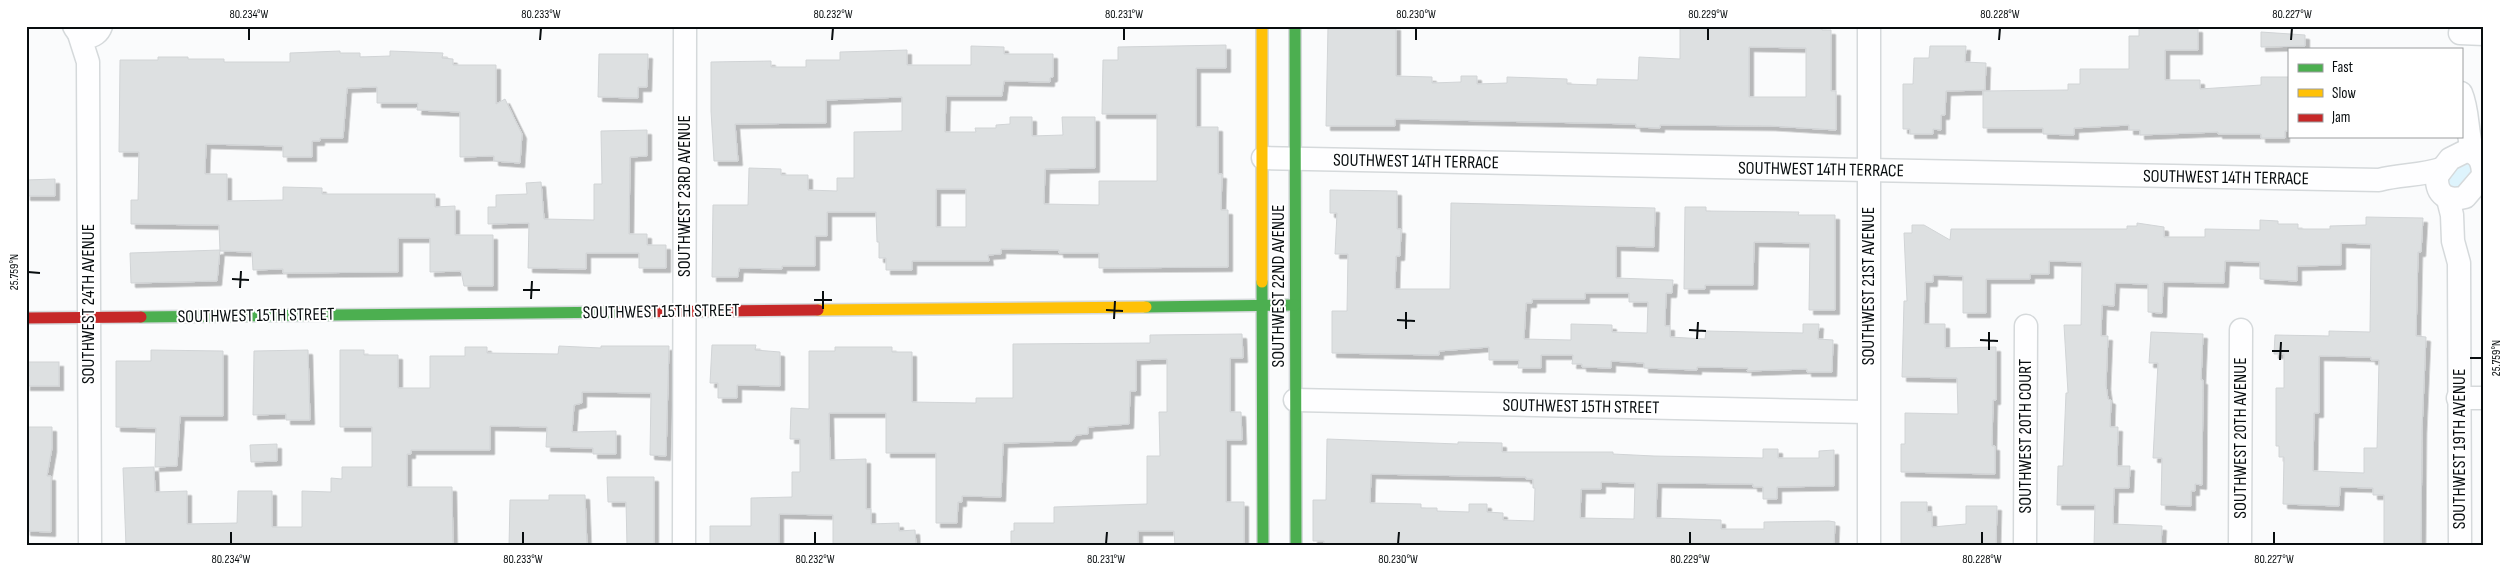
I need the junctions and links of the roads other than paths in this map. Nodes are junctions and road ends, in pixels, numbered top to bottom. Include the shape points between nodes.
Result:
1 (685, 26) edge
2 (1262, 26) edge
3 (1295, 26) edge
4 (1869, 26) edge
5 (88, 29) edge
6 (2484, 34) edge
7 (2460, 36) edge
8 (2462, 95) edge
9 (2452, 138) edge
10 (2478, 155) edge
11 (1263, 158) junction
12 (1295, 159) junction
13 (2445, 164) junction
14 (1869, 169) junction
15 (2379, 180) junction
16 (2478, 185) edge
17 (2445, 197) junction
18 (2459, 263) junction
19 (1262, 305) junction
20 (1295, 305) junction
21 (683, 311) junction
22 (88, 317) junction
23 (26, 318) edge
24 (2026, 326) dead end
25 (2240, 330) dead end
26 (2458, 398) junction
27 (2484, 398) edge
28 (1295, 400) junction
29 (1867, 412) junction
30 (90, 546) edge
31 (684, 546) edge
32 (1263, 546) edge
33 (1296, 546) edge
34 (1868, 546) edge
35 (2025, 546) edge
36 (2240, 546) edge
37 (2460, 546) edge

1 - 21 street, SOUTHWEST 23RD AVENUE
2 - 11 street, SOUTHWEST 22ND AVENUE
3 - 12 street, SOUTHWEST 22ND AVENUE
4 - 14 street, SOUTHWEST 21ST AVENUE
5 - 22 street, SOUTHWEST 24TH AVENUE via 96,44 88,62
6 - 7 street
8 - 10 street via 2467,106 2467,134
9 - 13 street
10 - 13 street via 2459,153
10 - 16 street via 2483,176
11 - 12 street, SOUTHWEST 14TH TERRACE
11 - 19 street, SOUTHWEST 22ND AVENUE
12 - 14 street, SOUTHWEST 14TH TERRACE
12 - 20 street, SOUTHWEST 22ND AVENUE
13 - 15 street, SOUTHWEST 14TH TERRACE via 2422,174 2397,174
13 - 17 street via 2437,182
14 - 15 street, SOUTHWEST 14TH TERRACE
14 - 29 street, SOUTHWEST 21ST AVENUE
15 - 17 street, SOUTHWEST 14TH TERRACE via 2397,188 2425,190
16 - 17 street via 2456,199
16 - 18 street, SOUTHWEST 19TH AVENUE
17 - 18 street, SOUTHWEST 19TH AVENUE via 2453,222 2453,241
18 - 26 street, SOUTHWEST 19TH AVENUE
19 - 20 street, SOUTHWEST 15TH STREET
19 - 21 street, SOUTHWEST 15TH STREET
19 - 32 street, SOUTHWEST 22ND AVENUE
20 - 28 street, SOUTHWEST 22ND AVENUE
21 - 22 street, SOUTHWEST 15TH STREET
21 - 31 street, SOUTHWEST 23RD AVENUE
22 - 23 street, SOUTHWEST 15TH STREET
22 - 30 street, SOUTHWEST 24TH AVENUE
24 - 35 street, SOUTHWEST 20TH COURT
25 - 36 street, SOUTHWEST 20TH AVENUE
26 - 27 street
26 - 37 street, SOUTHWEST 19TH AVENUE
28 - 29 street, SOUTHWEST 15TH STREET
28 - 33 street, SOUTHWEST 22ND AVENUE
29 - 34 street, SOUTHWEST 21ST AVENUE

